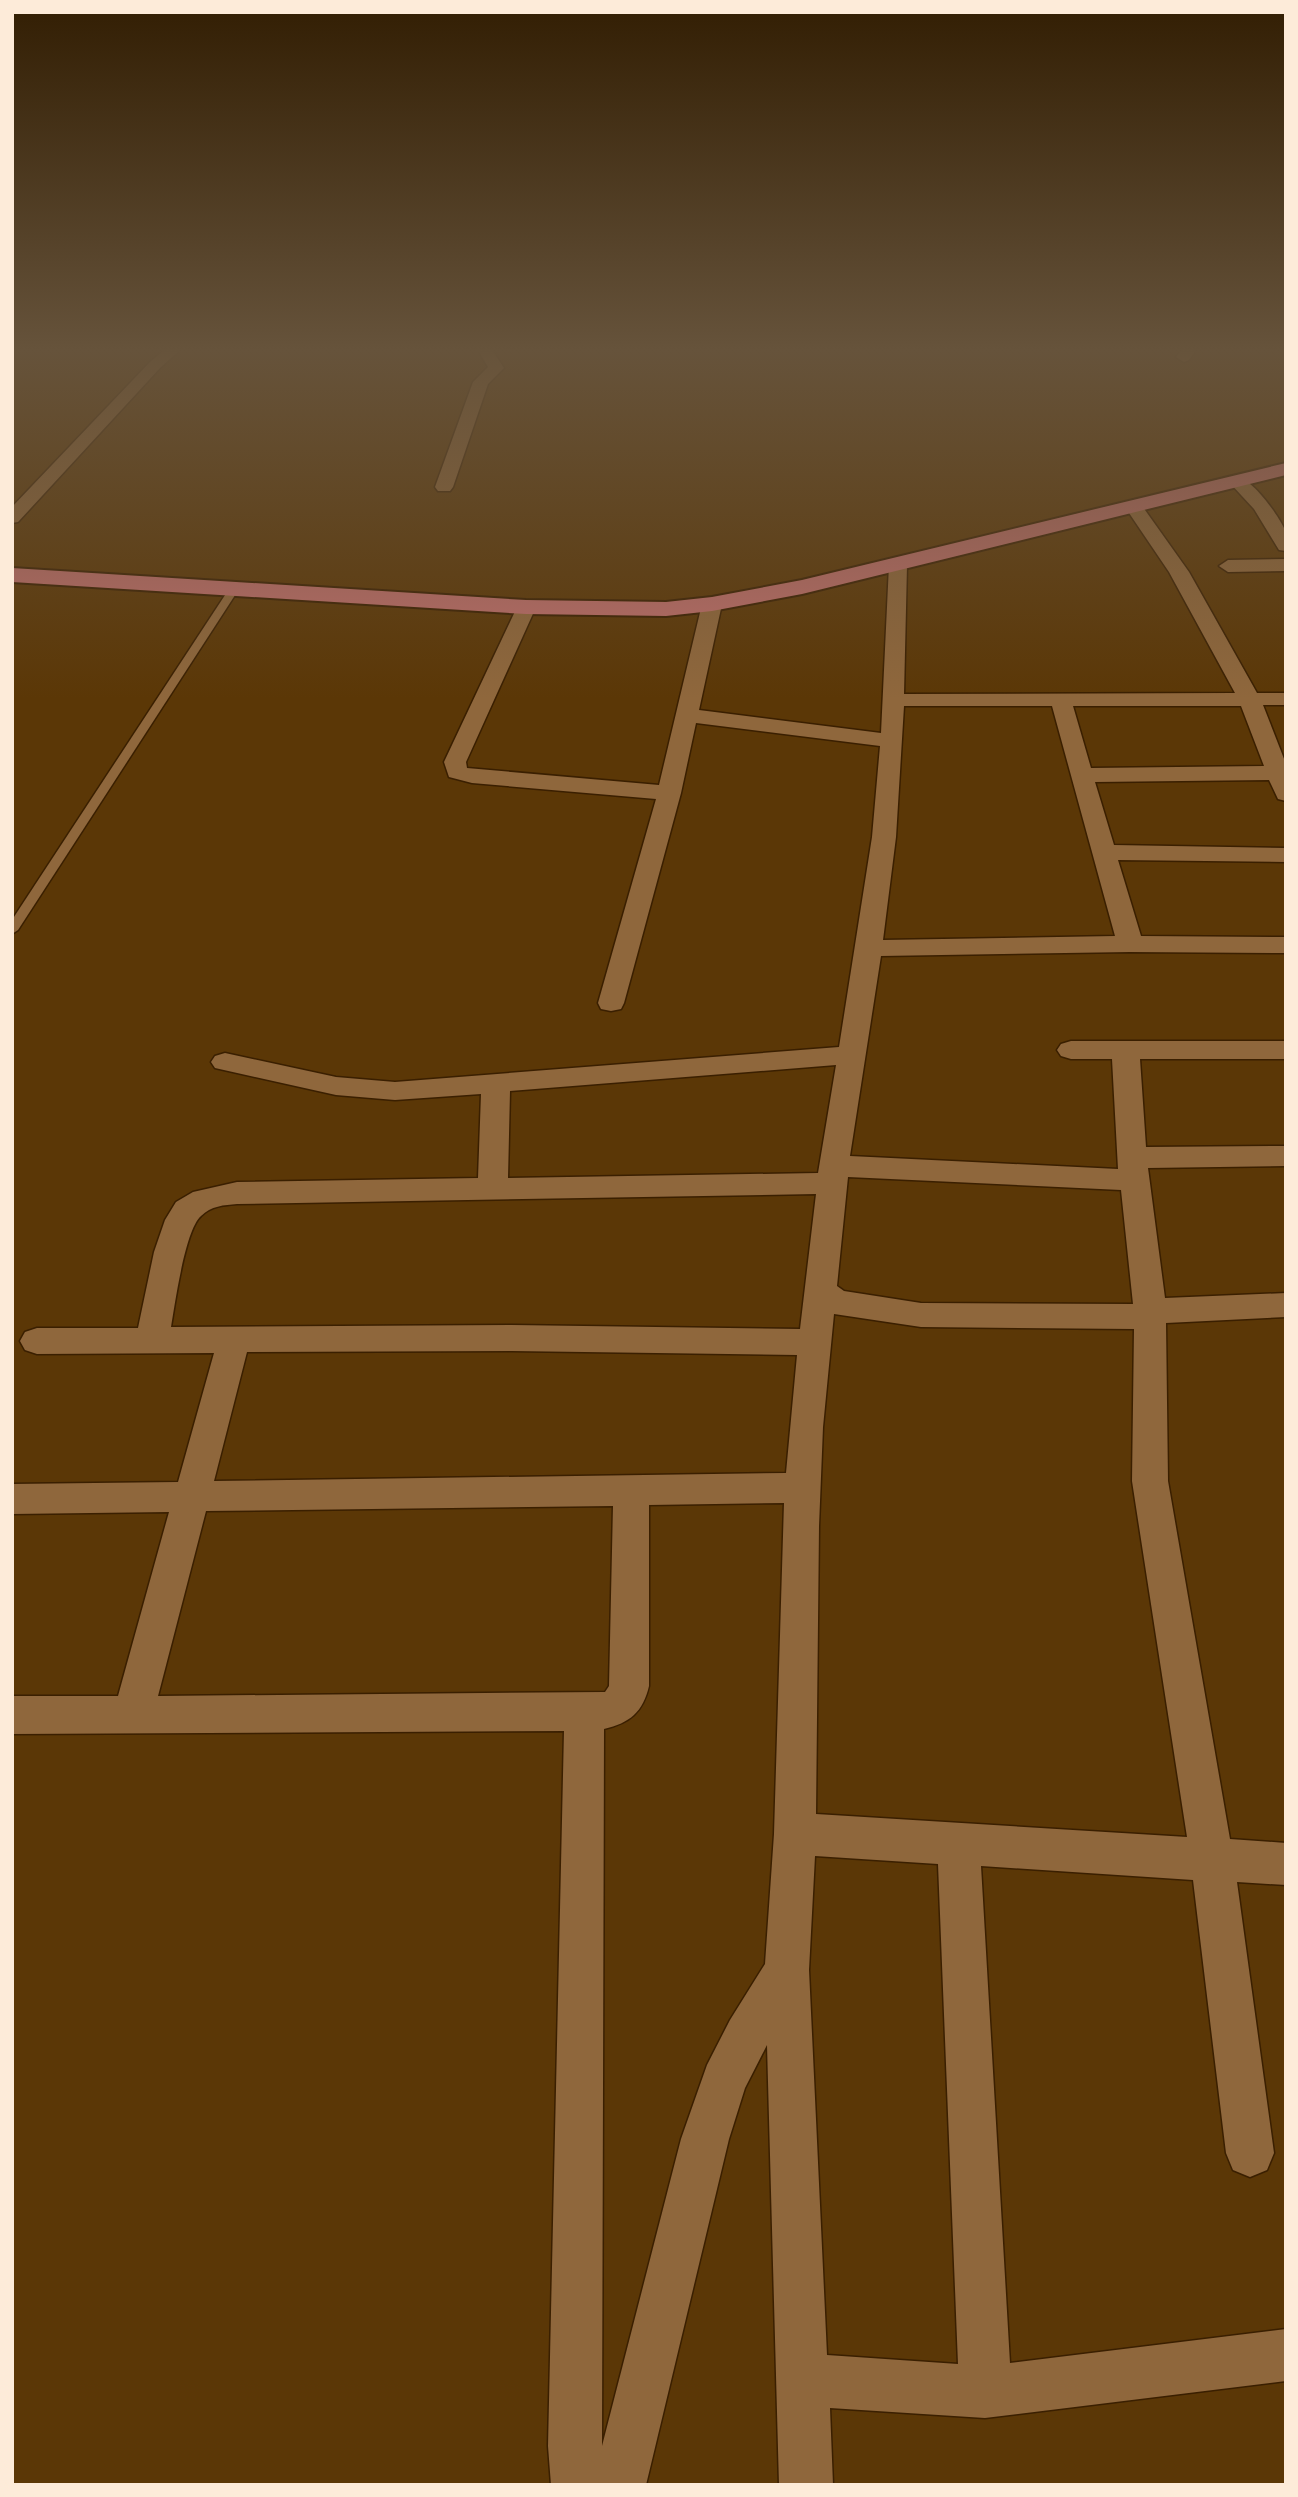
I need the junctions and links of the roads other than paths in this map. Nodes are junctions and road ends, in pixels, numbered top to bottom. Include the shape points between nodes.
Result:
1 (60, 467) edge
2 (451, 467) edge
3 (1286, 469) edge
4 (1238, 482) junction
5 (444, 487) dead end
6 (1135, 507) junction
7 (12, 518) edge
8 (1286, 545) edge
9 (898, 565) junction
10 (1286, 565) edge
11 (1228, 566) dead end
12 (12, 575) edge
13 (234, 589) junction
14 (712, 604) junction
15 (526, 607) junction
16 (1249, 698) junction
17 (1286, 699) edge
18 (892, 700) junction
19 (1061, 701) junction
20 (688, 715) junction
21 (892, 741) junction
22 (1081, 775) junction
23 (1283, 780) edge
24 (669, 793) junction
25 (1103, 852) junction
26 (1286, 855) edge
27 (12, 930) edge
28 (1130, 944) junction
29 (1286, 945) edge
30 (869, 948) junction
31 (611, 1003) dead end
32 (1071, 1050) dead end
33 (1286, 1050) edge
34 (1126, 1051) junction
35 (851, 1055) junction
36 (225, 1062) dead end
37 (496, 1084) junction
38 (1286, 1156) edge
39 (1134, 1169) junction
40 (833, 1174) junction
41 (493, 1188) junction
42 (821, 1290) junction
43 (1286, 1306) edge
44 (1150, 1311) junction
45 (234, 1339) junction
46 (152, 1340) junction
47 (37, 1341) dead end
48 (816, 1342) junction
49 (803, 1488) junction
50 (631, 1490) junction
51 (191, 1498) junction
52 (12, 1499) edge
53 (584, 1712) junction
54 (12, 1715) edge
55 (133, 1715) junction
56 (795, 1834) junction
57 (958, 1844) junction
58 (1212, 1859) junction
59 (1286, 1864) edge
60 (787, 1970) junction
61 (1250, 2153) dead end
62 (1286, 2355) edge
63 (804, 2380) junction
64 (985, 2392) junction
65 (578, 2485) edge
66 (619, 2485) edge
67 (806, 2485) edge

1 - 7 street
2 - 5 street
3 - 4 main road
4 - 6 main road
4 - 8 street via 1261,506
6 - 9 main road
6 - 16 street via 1179,572
9 - 14 main road
9 - 18 street
10 - 11 street
12 - 13 main road
13 - 15 main road
13 - 27 lane
14 - 15 main road via 666,609
14 - 20 street
15 - 24 street via 455,762 457,772
16 - 17 street
16 - 19 street
16 - 23 street
18 - 19 street
18 - 21 street
19 - 22 street
20 - 21 street
20 - 24 street
21 - 30 street
22 - 23 street
22 - 25 street
24 - 31 street
25 - 26 street
25 - 28 street
28 - 29 street
28 - 30 street
30 - 35 street
32 - 34 street
33 - 34 street
34 - 39 street
35 - 37 street
35 - 40 street
36 - 37 street via 365,1090
37 - 41 street
38 - 39 street
39 - 40 street
39 - 44 street
40 - 41 street
40 - 42 street
41 - 46 street via 237,1193 200,1201 186,1212 177,1228
42 - 44 street via 835,1302 921,1315 1148,1317
42 - 48 street
43 - 44 street
44 - 58 street via 1150,1481
45 - 46 street
45 - 48 street
45 - 51 street
46 - 47 street
48 - 49 street
49 - 50 street
49 - 56 street
50 - 51 street
50 - 53 street via 628,1695 619,1707
51 - 52 street
51 - 55 street
53 - 55 street
53 - 65 street
54 - 55 street
56 - 57 street
56 - 60 street
57 - 58 street
57 - 64 street
58 - 59 street
58 - 61 street
60 - 63 street
60 - 66 street via 724,2081 705,2139
62 - 64 street
63 - 64 street
63 - 67 street

